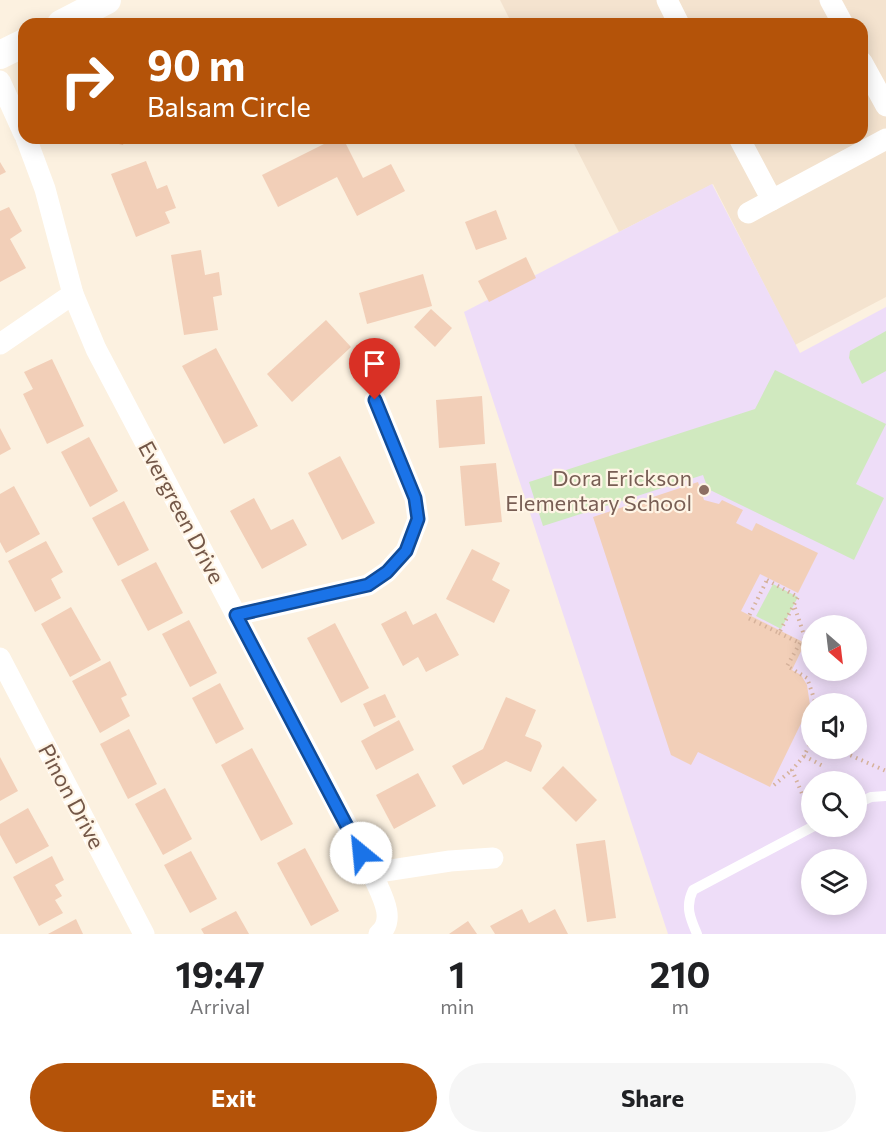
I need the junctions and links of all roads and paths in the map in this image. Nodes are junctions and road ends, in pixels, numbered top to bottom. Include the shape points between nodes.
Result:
1 (107, 0) edge
2 (667, 0) edge
3 (830, 0) edge
4 (72, 18) edge
5 (676, 18) edge
6 (840, 18) edge
7 (18, 46) edge
8 (0, 55) edge
9 (868, 73) edge
10 (0, 81) edge
11 (886, 106) edge
12 (18, 121) edge
13 (886, 139) edge
14 (28, 144) edge
15 (742, 144) edge
16 (772, 200) junction
17 (747, 213) dead end
18 (73, 294) junction
19 (0, 344) edge
20 (375, 400) dead end
21 (794, 604) junction
22 (236, 615) junction
23 (801, 626) edge
24 (779, 633) junction
25 (801, 643) joint
26 (0, 658) edge
27 (801, 674) edge
28 (801, 759) edge
29 (810, 759) edge
30 (859, 759) edge
31 (823, 766) dead end
32 (792, 770) junction
33 (886, 771) edge
34 (774, 785) dead end
35 (801, 791) edge
36 (886, 795) edge
37 (867, 798) edge
38 (801, 833) edge
39 (492, 858) dead end
40 (372, 873) junction
41 (144, 934) edge
42 (379, 934) edge
43 (696, 934) edge

1 - 4 main road
2 - 5 street
3 - 6 street
7 - 8 main road
9 - 11 street
10 - 12 street
13 - 16 street
14 - 18 street, Evergreen Drive via 45,189
15 - 16 street
16 - 17 street
18 - 19 street
18 - 22 street, Evergreen Drive via 96,349
20 - 22 street via 415,498 418,519 406,551 368,585
21 - 23 path
21 - 24 path
21 - 24 path via 798,597 767,580 748,618
22 - 40 street, Evergreen Drive
24 - 25 path
25 - 27 path via 787,666
26 - 41 street, Pinon Drive
28 - 32 path
29 - 31 path
30 - 33 path
32 - 34 path
32 - 35 path
36 - 37 lane
38 - 43 lane via 693,890 688,913
39 - 40 street
40 - 42 street, Evergreen Drive via 387,911 386,929

